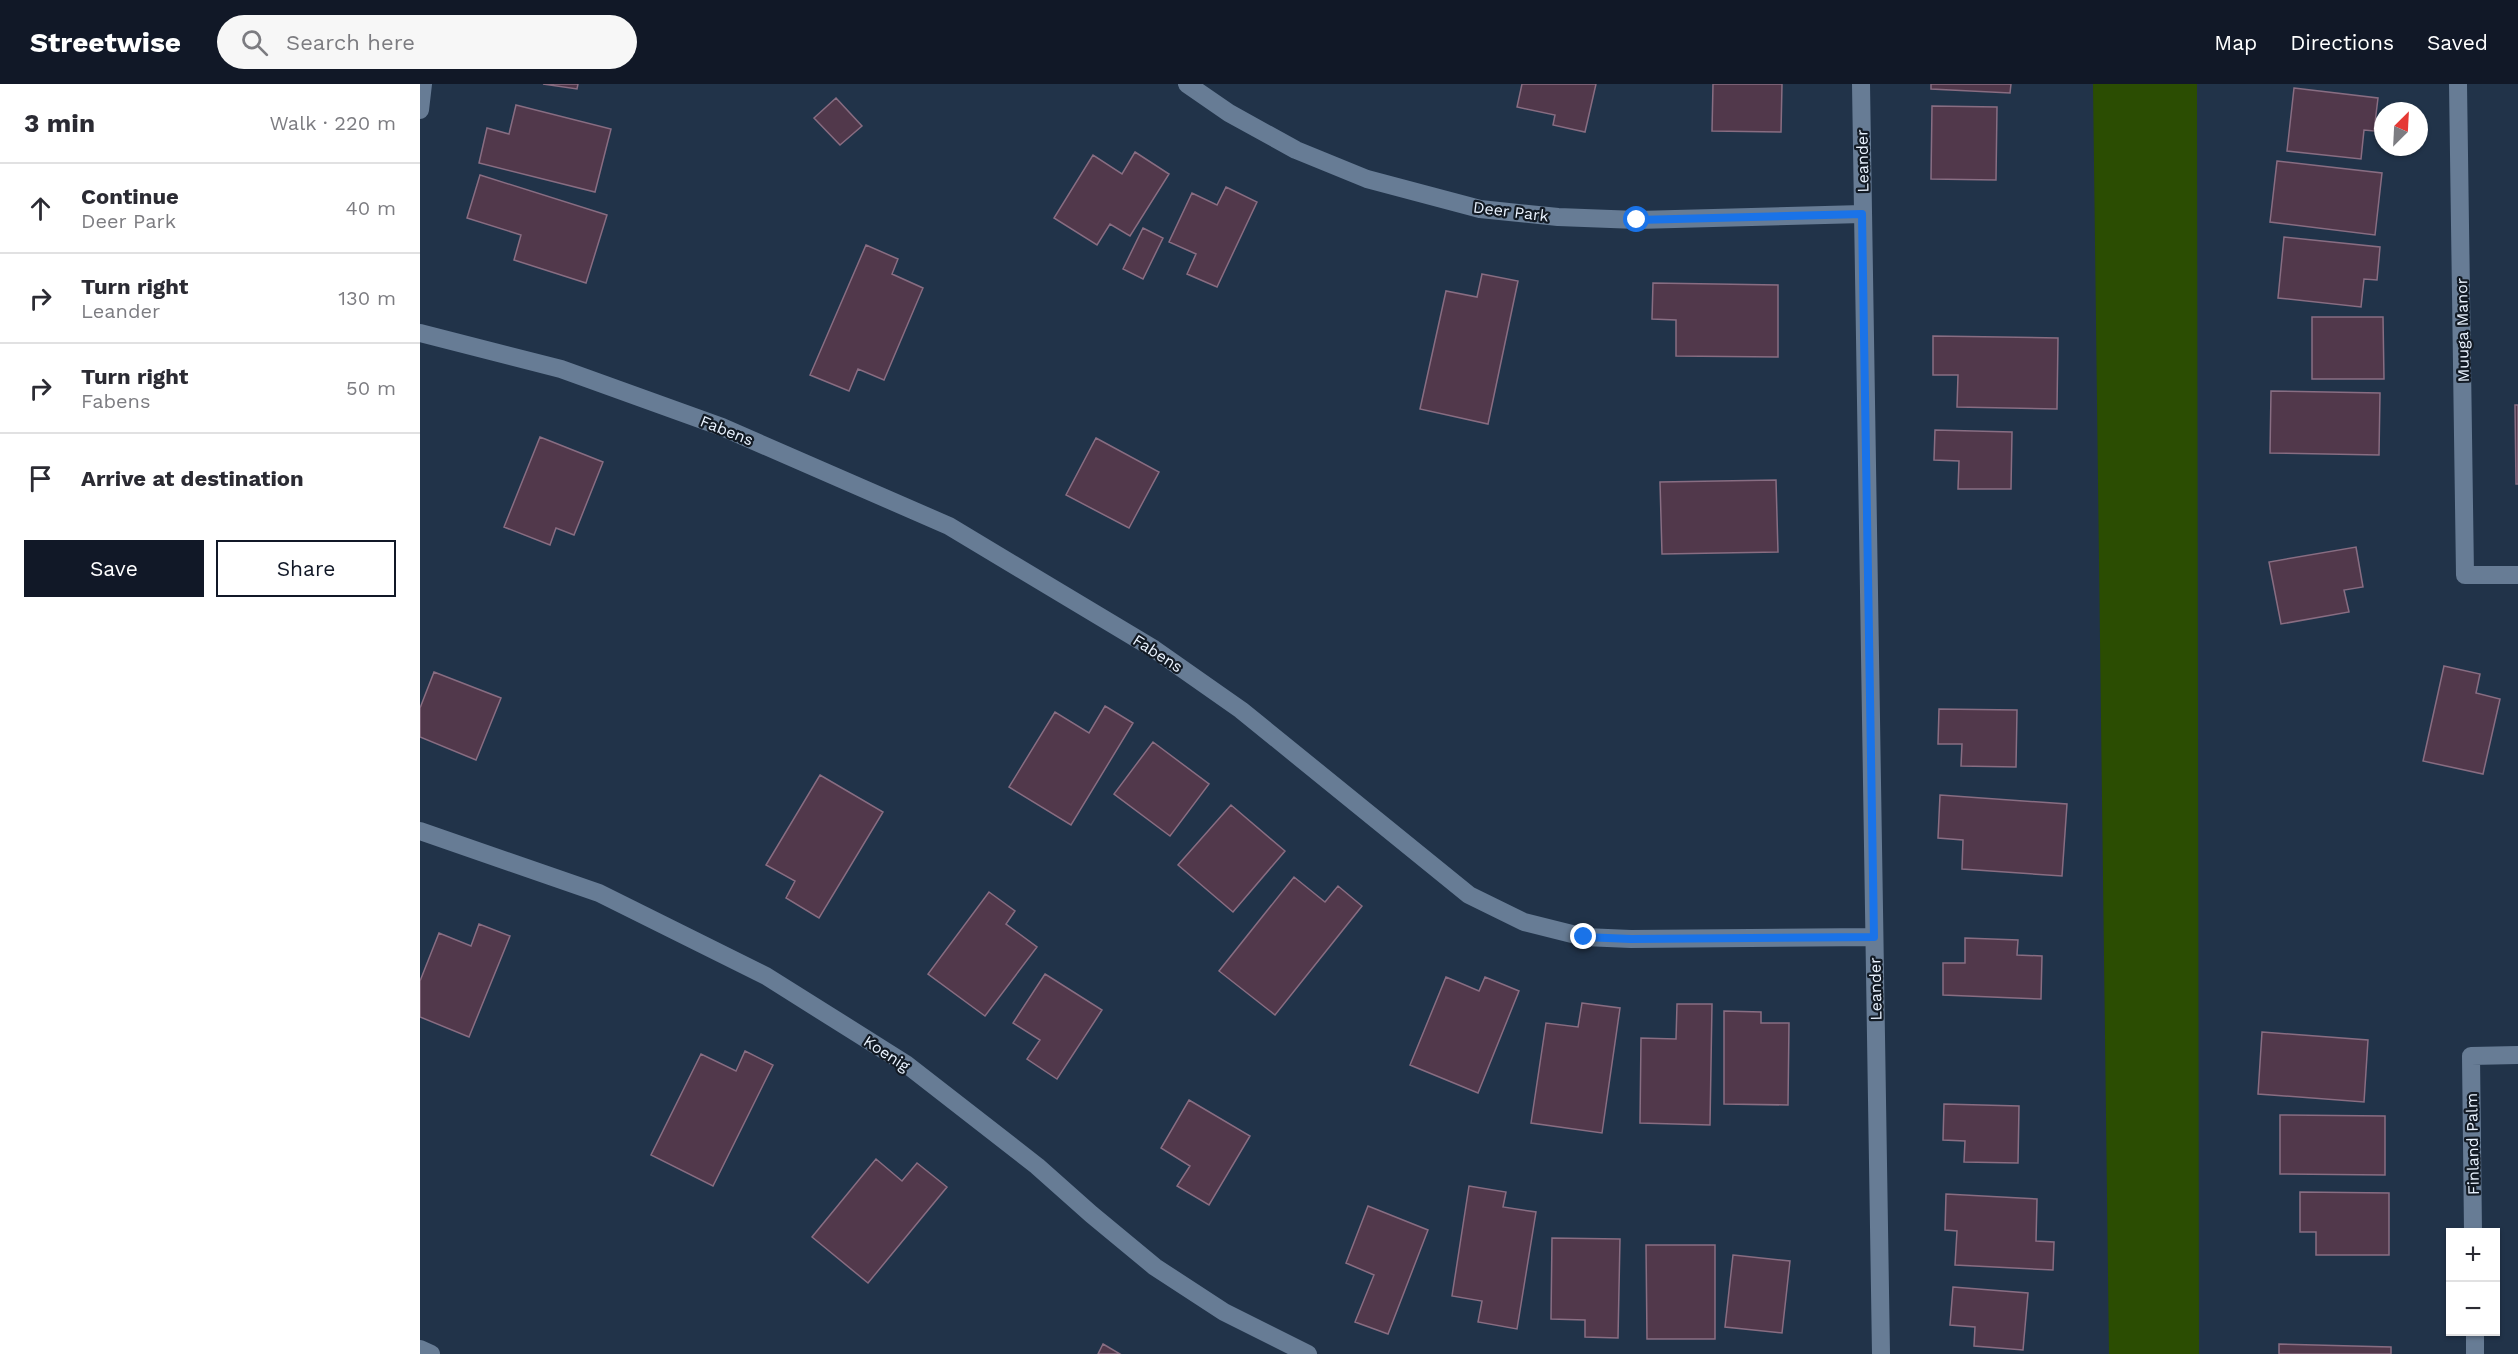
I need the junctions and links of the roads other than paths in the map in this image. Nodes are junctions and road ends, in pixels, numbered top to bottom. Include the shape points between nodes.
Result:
1 (423, 84) edge
2 (1187, 84) edge
3 (1861, 84) edge
4 (2458, 84) edge
5 (2472, 84) edge
6 (420, 110) edge
7 (1862, 214) junction
8 (420, 333) edge
9 (2518, 575) edge
10 (420, 831) edge
11 (1874, 937) junction
12 (2518, 1055) edge
13 (2473, 1228) edge
14 (2475, 1336) edge
15 (420, 1349) edge
16 (432, 1354) edge
17 (1308, 1354) edge
18 (1881, 1354) edge
19 (2475, 1354) edge

1 - 6 street
2 - 7 street, Deer Park via 1229,113 1296,150 1368,179 1480,209 1637,220
3 - 7 street, Leander
4 - 5 street
4 - 9 street, Muuga Manor via 2465,575
7 - 11 street, Leander
8 - 11 street, Fabens via 561,369 722,427 949,526 1154,649 1241,710 1469,896 1524,922 1584,937
10 - 17 street, Koenig via 599,893 766,976 906,1064 1037,1166 1155,1267 1224,1312
11 - 18 street, Leander
12 - 13 street, Finland Palm via 2471,1056
14 - 19 street
15 - 16 street

